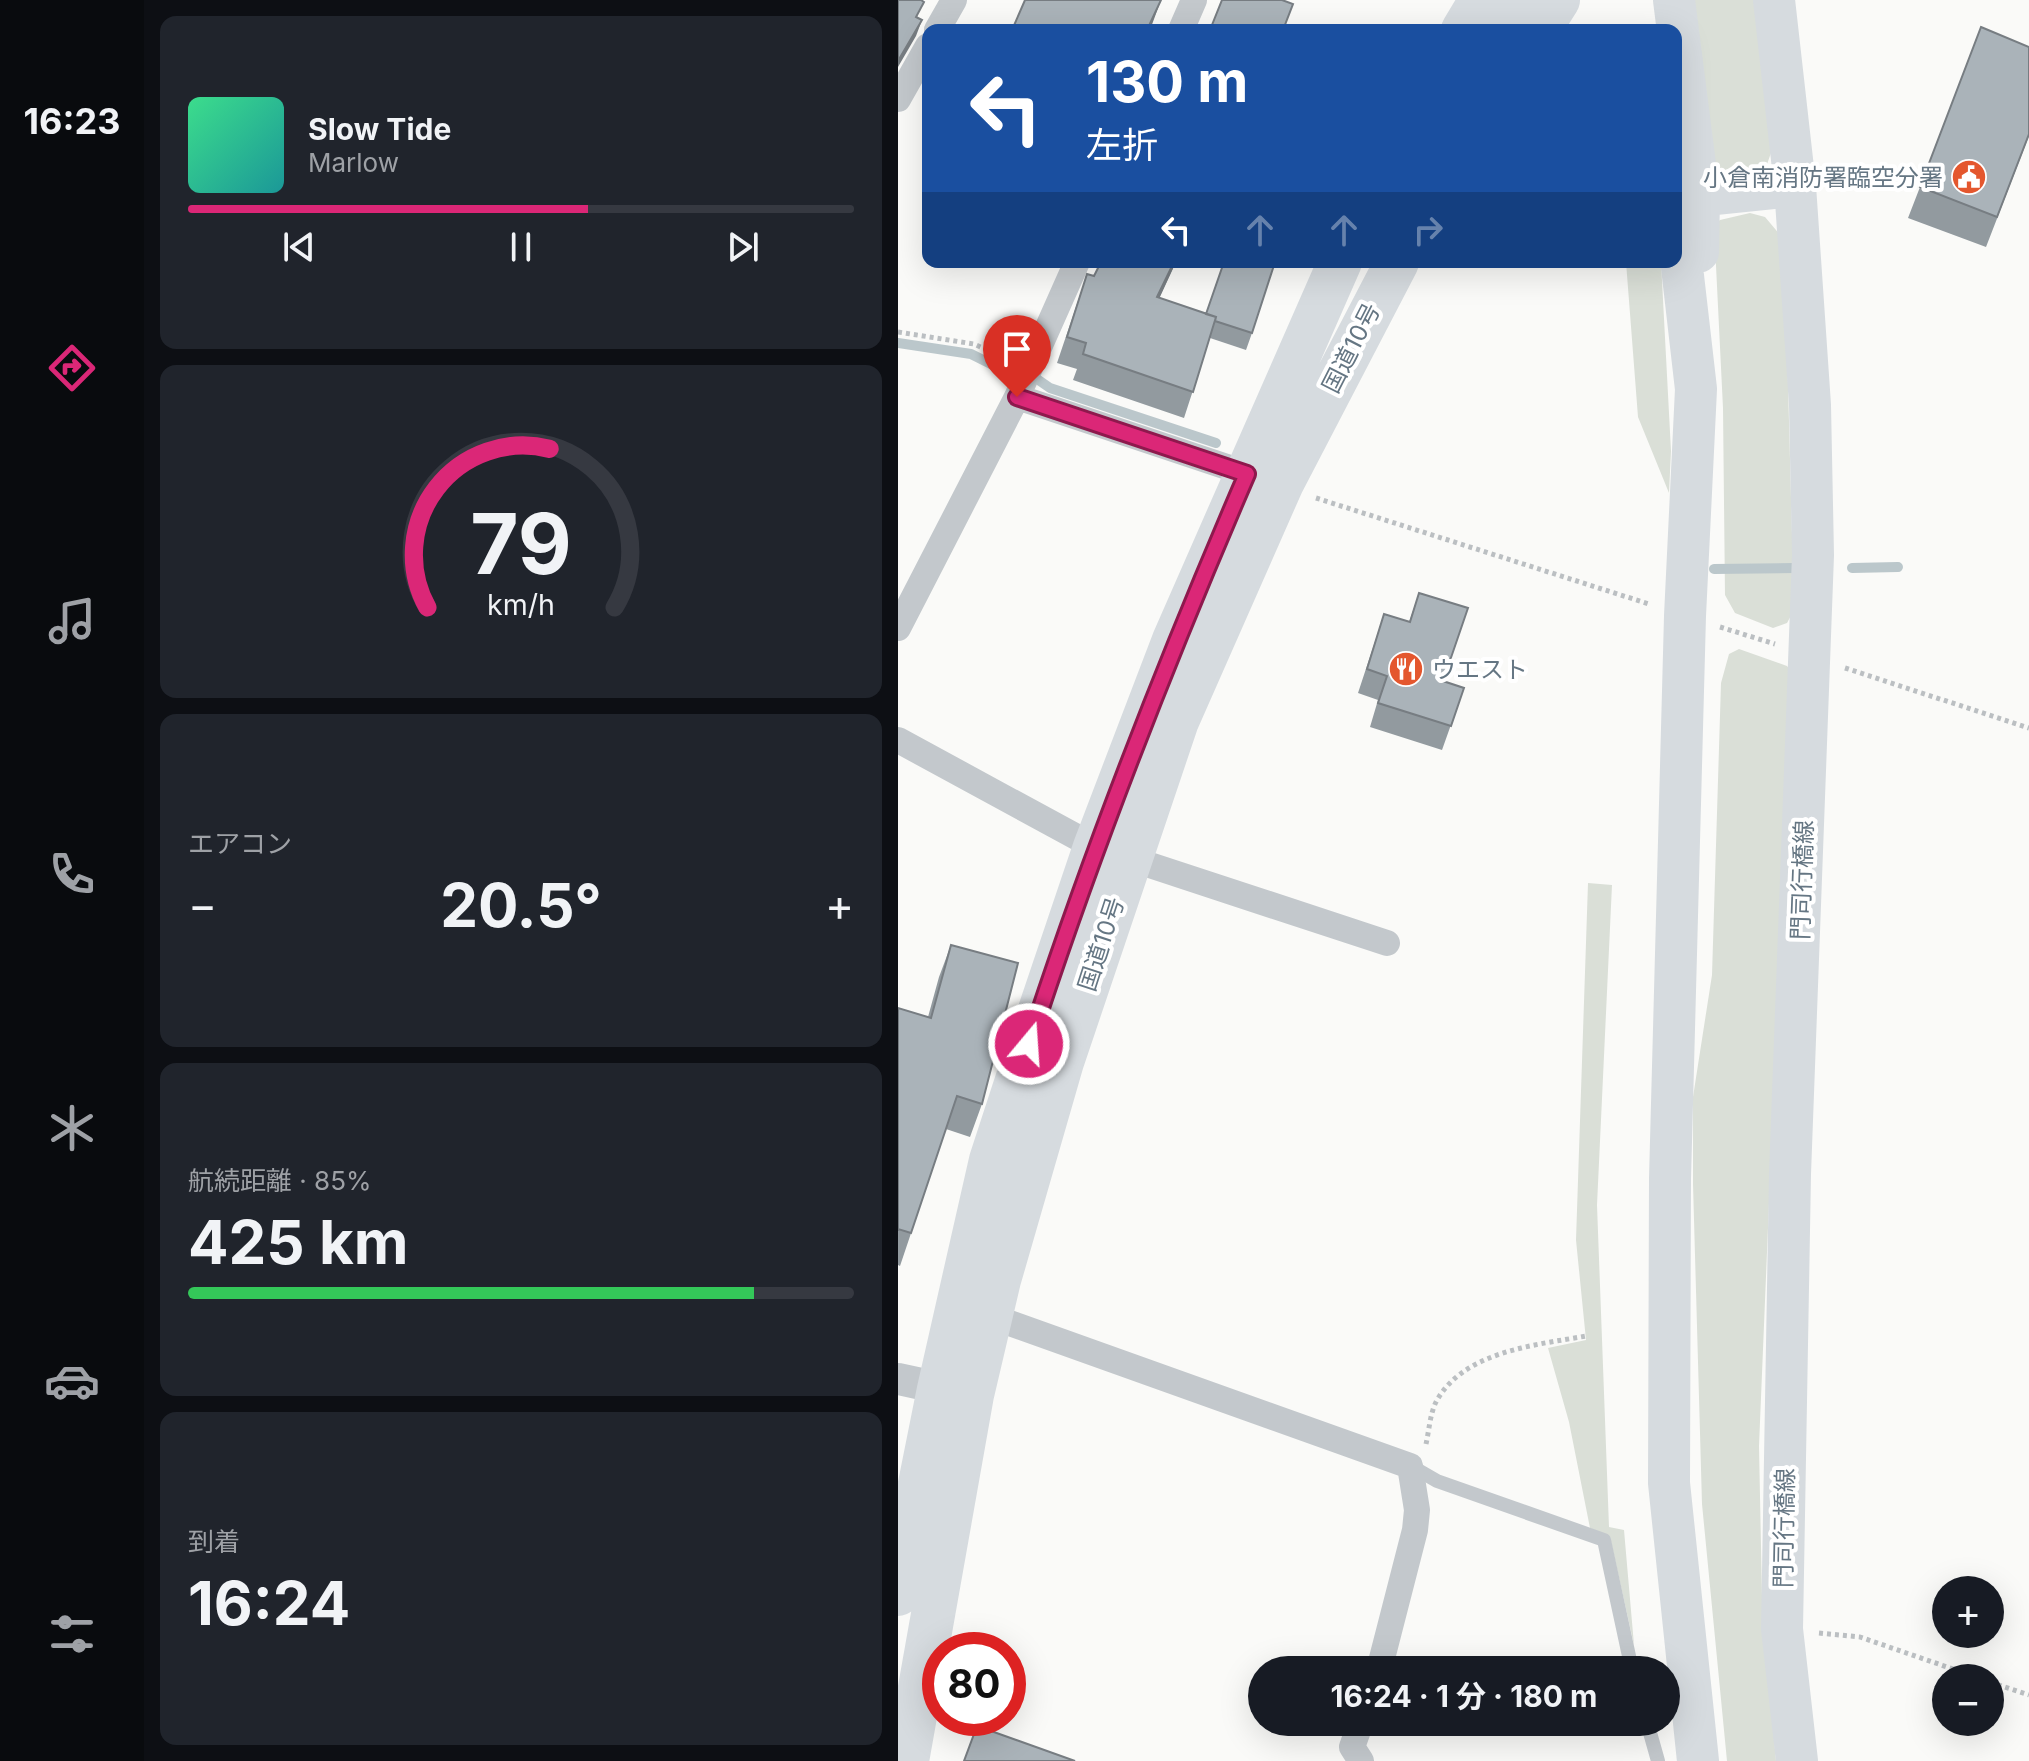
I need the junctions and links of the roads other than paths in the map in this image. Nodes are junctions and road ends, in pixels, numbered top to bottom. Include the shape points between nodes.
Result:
1 (954, 0) edge
2 (1194, 0) edge
3 (1481, 0) edge
4 (1520, 0) edge
5 (1558, 0) edge
6 (1650, 0) edge
7 (1674, 0) edge
8 (1774, 0) edge
9 (940, 24) edge
10 (1184, 24) edge
11 (1467, 24) edge
12 (1504, 24) edge
13 (1543, 24) edge
14 (1653, 24) edge
15 (1675, 24) edge
16 (922, 57) edge
17 (898, 99) edge
18 (1682, 162) edge
19 (1795, 186) junction
20 (1684, 203) edge
21 (1074, 268) edge
22 (1337, 268) edge
23 (1361, 268) edge
24 (1393, 268) edge
25 (1017, 397) junction
26 (1271, 422) junction
27 (1264, 479) junction
28 (898, 628) edge
29 (898, 740) edge
30 (1112, 853) junction
31 (1387, 943) dead end
32 (990, 1316) junction
33 (937, 1388) edge
34 (1416, 1469) junction
35 (898, 1594) edge
36 (1383, 1656) edge
37 (1629, 1656) edge
38 (1356, 1736) edge
39 (1651, 1736) edge
40 (907, 1761) edge
41 (1361, 1761) edge
42 (1658, 1761) edge
43 (1698, 1761) edge
44 (1797, 1761) edge

1 - 9 street
2 - 10 street
3 - 11 highway
4 - 12 highway
5 - 13 highway
6 - 14 main road
7 - 15 main road
8 - 19 main road, 門司行橋線
16 - 17 street
18 - 20 main road
19 - 20 main road
19 - 44 main road, 門司行橋線 via 1810,405 1812,656 1790,1174 1782,1629
20 - 43 main road via 1696,389 1670,1179 1669,1483
21 - 25 street
22 - 26 highway, 国道10号
23 - 26 highway
24 - 27 highway, 国道10号
25 - 27 street
25 - 28 street
26 - 27 highway, 国道10号
27 - 30 highway, 国道10号 via 1177,721
29 - 30 street
30 - 31 street
30 - 32 highway, 国道10号 via 1062,1062
30 - 33 highway, 国道10号 via 991,1160
32 - 33 highway, 国道10号
32 - 34 street
33 - 35 highway, 国道10号
33 - 40 highway, 国道10号
34 - 36 street via 1415,1530
34 - 37 lane via 1604,1540
38 - 41 street via 1352,1747
39 - 42 lane

